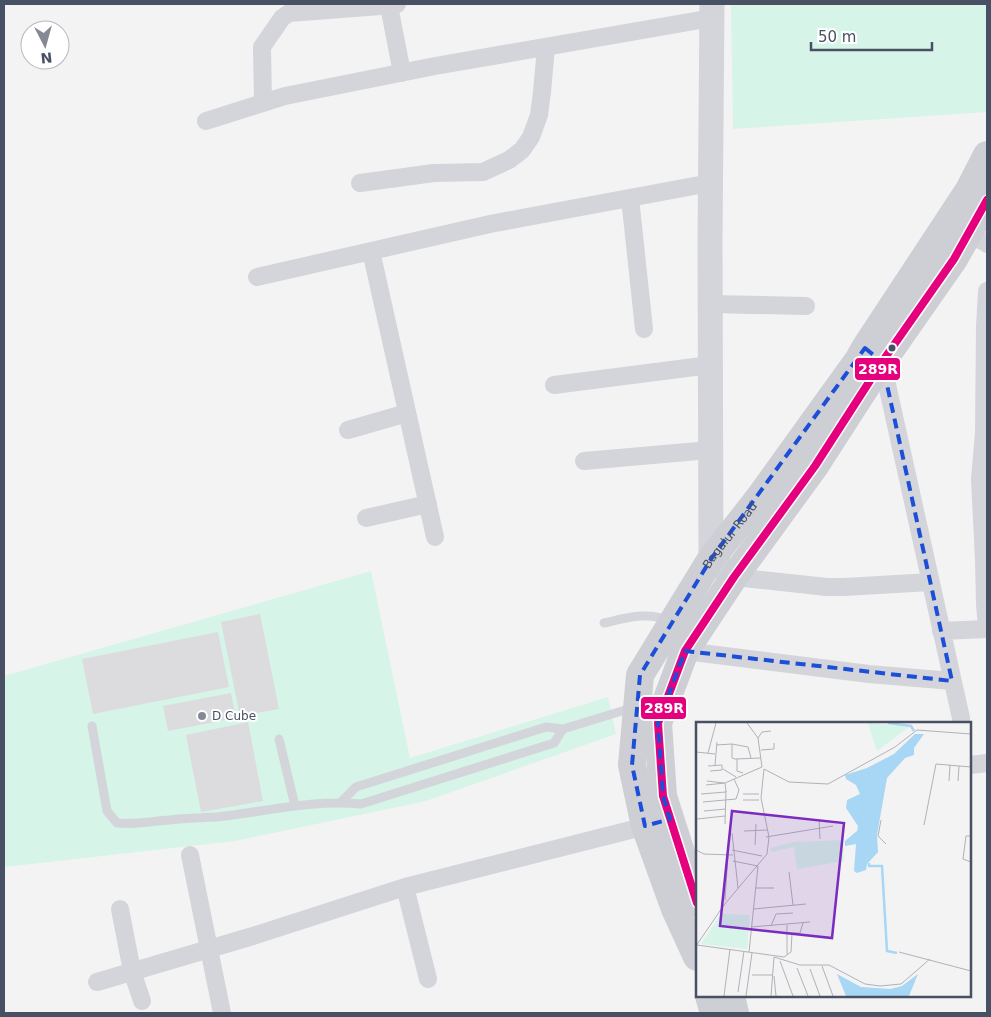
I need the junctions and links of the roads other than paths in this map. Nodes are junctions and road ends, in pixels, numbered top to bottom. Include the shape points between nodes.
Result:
1 (395, 4) edge
2 (350, 6) edge
3 (712, 11) edge
4 (546, 47) junction
5 (402, 73) junction
6 (263, 103) junction
7 (206, 121) dead end
8 (987, 154) edge
9 (360, 183) dead end
10 (710, 183) junction
11 (630, 198) junction
12 (987, 200) edge
13 (978, 240) edge
14 (371, 251) junction
15 (257, 277) dead end
16 (987, 291) edge
17 (710, 304) junction
18 (806, 306) dead end
19 (644, 329) dead end
20 (873, 355) junction
21 (710, 366) junction
22 (554, 385) dead end
23 (408, 413) junction
24 (348, 430) dead end
25 (710, 450) junction
26 (584, 461) dead end
27 (428, 504) junction
28 (366, 518) dead end
29 (436, 537) dead end
30 (711, 559) junction
31 (734, 577) junction
32 (930, 582) junction
33 (672, 622) junction
34 (604, 623) dead end
35 (941, 631) junction
36 (685, 651) junction
37 (952, 681) junction
38 (637, 707) junction
39 (961, 722) edge
40 (92, 726) dead end
41 (562, 729) junction
42 (279, 738) dead end
43 (987, 763) edge
44 (971, 765) edge
45 (341, 802) junction
46 (295, 806) junction
47 (658, 823) junction
48 (190, 855) dead end
49 (683, 876) edge
50 (405, 887) junction
51 (696, 901) edge
52 (120, 909) dead end
53 (209, 950) junction
54 (696, 956) edge
55 (132, 971) junction
56 (428, 979) dead end
57 (97, 982) dead end
58 (709, 997) edge
59 (731, 997) edge
60 (142, 1002) dead end
61 (222, 1013) edge
62 (714, 1013) edge
63 (735, 1013) edge

1 - 2 street
1 - 5 street via 390,11
2 - 6 street via 289,13 282,18 262,47
3 - 4 street
3 - 10 street
4 - 5 street
4 - 9 street via 539,115 531,137 509,160 483,172 434,173
5 - 6 street
6 - 7 street
8 - 20 main road, Bagalur Road
10 - 11 street
10 - 17 street
11 - 14 street via 490,224
11 - 19 street
12 - 13 main road, Bagalur Road
13 - 20 main road, Bagalur Road via 954,259
14 - 15 street
14 - 23 street
16 - 35 street via 980,479 987,629
17 - 18 street
17 - 21 street
20 - 30 main road, Bagalur Road via 859,359
20 - 31 main road, Bagalur Road via 815,466
20 - 32 street
21 - 22 street
21 - 25 street
23 - 24 street
23 - 27 street
25 - 26 street
25 - 30 street
27 - 28 street
27 - 29 street
30 - 31 street
30 - 33 main road, Bagalur Road
31 - 32 street via 844,587
31 - 36 main road, Bagalur Road
32 - 35 street
33 - 34 lane via 661,616 644,616
33 - 38 main road, Bagalur Road via 640,675
35 - 37 street
36 - 37 street
36 - 47 main road, Bagalur Road via 658,722 662,796
37 - 39 street
38 - 41 lane
38 - 47 main road, Bagalur Road via 632,765
40 - 46 lane via 107,811 117,823 217,816
41 - 45 lane via 546,727 356,787
41 - 45 lane via 554,743 361,804
42 - 46 lane
43 - 44 street
45 - 46 lane
47 - 49 main road, Bagalur Road
47 - 50 street
48 - 53 street
49 - 51 main road, Bagalur Road
49 - 54 main road, Bagalur Road via 675,909
50 - 53 street
50 - 56 street
52 - 55 street
53 - 55 street
53 - 61 street
55 - 57 street
55 - 60 street
58 - 62 main road
59 - 63 main road

